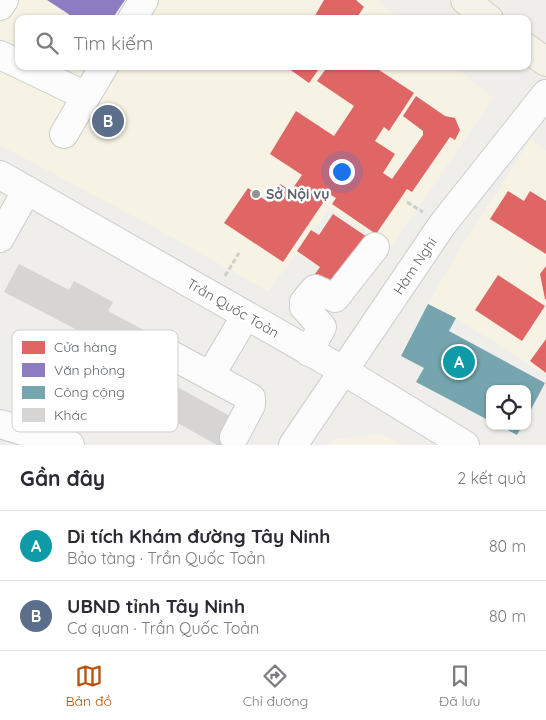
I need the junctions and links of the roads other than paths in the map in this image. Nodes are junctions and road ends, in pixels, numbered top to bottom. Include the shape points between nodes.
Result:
1 (4, 0) edge
2 (144, 0) edge
3 (465, 0) edge
4 (0, 6) edge
5 (135, 15) edge
6 (484, 15) edge
7 (531, 51) edge
8 (0, 55) edge
9 (15, 62) edge
10 (546, 62) edge
11 (31, 70) edge
12 (102, 70) edge
13 (546, 94) edge
14 (86, 96) junction
15 (64, 134) dead end
16 (0, 175) edge
17 (27, 190) junction
18 (0, 238) edge
19 (375, 247) dead end
20 (246, 315) junction
21 (309, 352) junction
22 (178, 359) edge
23 (344, 371) junction
24 (210, 376) junction
25 (0, 424) edge
26 (12, 428) edge
27 (27, 432) edge
28 (234, 437) dead end
29 (70, 445) edge
30 (293, 445) edge
31 (465, 445) edge

1 - 4 street
2 - 5 street
3 - 6 main road
7 - 10 main road
8 - 9 street
11 - 14 street
12 - 14 street
13 - 23 street, Hàm Nghi via 442,225
14 - 15 street
16 - 17 street, Trần Quốc Toản
17 - 18 street
17 - 20 street, Trần Quốc Toản
19 - 21 street via 335,298 315,289 304,302 304,307 322,327
20 - 21 street, Trần Quốc Toản
20 - 24 street
21 - 23 street, Trần Quốc Toản
22 - 24 street
23 - 30 street, Hàm Nghi
23 - 31 street, Trần Quốc Toản
24 - 28 street via 251,398
25 - 26 street
27 - 29 street

